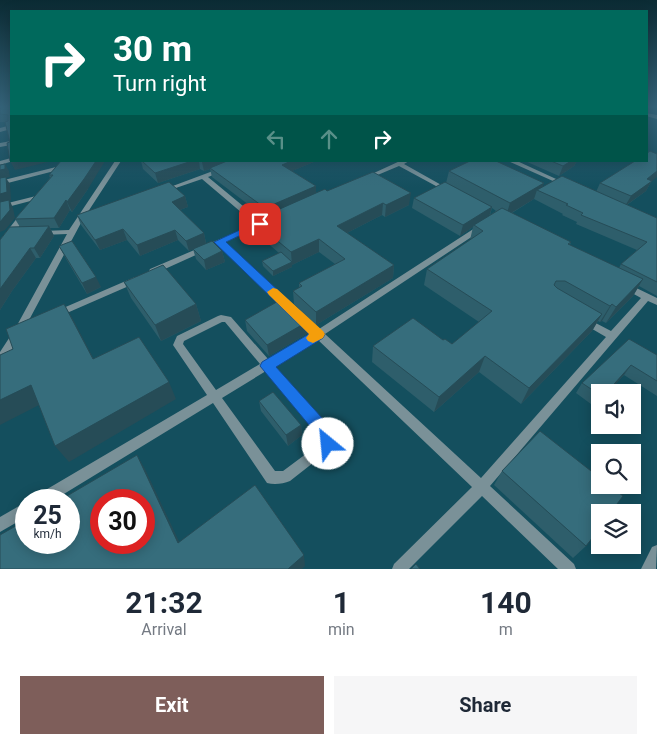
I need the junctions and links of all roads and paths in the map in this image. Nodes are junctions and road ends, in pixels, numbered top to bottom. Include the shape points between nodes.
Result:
1 (65, 162) edge
2 (117, 162) edge
3 (513, 162) edge
4 (402, 163) edge
5 (228, 167) edge
6 (60, 168) junction
7 (54, 176) edge
8 (203, 176) junction
9 (0, 183) edge
10 (356, 183) edge
11 (575, 189) edge
12 (42, 190) edge
13 (158, 192) edge
14 (457, 195) edge
15 (36, 198) junction
16 (0, 207) edge
17 (96, 214) edge
18 (278, 216) edge
19 (78, 221) junction
20 (490, 222) edge
21 (260, 224) junction
22 (14, 232) junction
23 (72, 232) junction
24 (0, 233) edge
25 (34, 233) edge
26 (219, 242) junction
27 (0, 245) edge
28 (621, 283) edge
29 (652, 300) edge
30 (577, 316) edge
31 (45, 320) edge
32 (36, 324) edge
33 (18, 332) junction
34 (318, 334) junction
35 (613, 336) junction
36 (0, 360) edge
37 (266, 366) junction
38 (214, 397) junction
39 (481, 486) junction
40 (60, 489) edge
41 (15, 516) edge
42 (0, 525) edge
43 (657, 552) edge
44 (399, 569) edge
45 (570, 569) edge
46 (648, 569) edge

1 - 6 street
2 - 19 street
3 - 11 street
4 - 10 street
4 - 14 street
5 - 8 street
6 - 7 street
6 - 9 street
8 - 13 street
8 - 21 street
12 - 15 street
15 - 16 street
15 - 22 street
17 - 19 street
18 - 21 street
19 - 23 street
20 - 34 street
21 - 26 street
22 - 24 street
22 - 27 street
23 - 25 street
23 - 33 street
26 - 31 street
26 - 34 street
28 - 29 street
29 - 35 street
30 - 35 street
32 - 33 street
33 - 36 street
34 - 37 street
34 - 39 street
35 - 39 street
37 - 38 street
37 - 38 street via 228,319 222,318 180,340 178,345
37 - 38 street via 326,434 328,444 285,477 272,478
38 - 40 street
39 - 44 street
39 - 45 street
41 - 42 street
43 - 46 street

